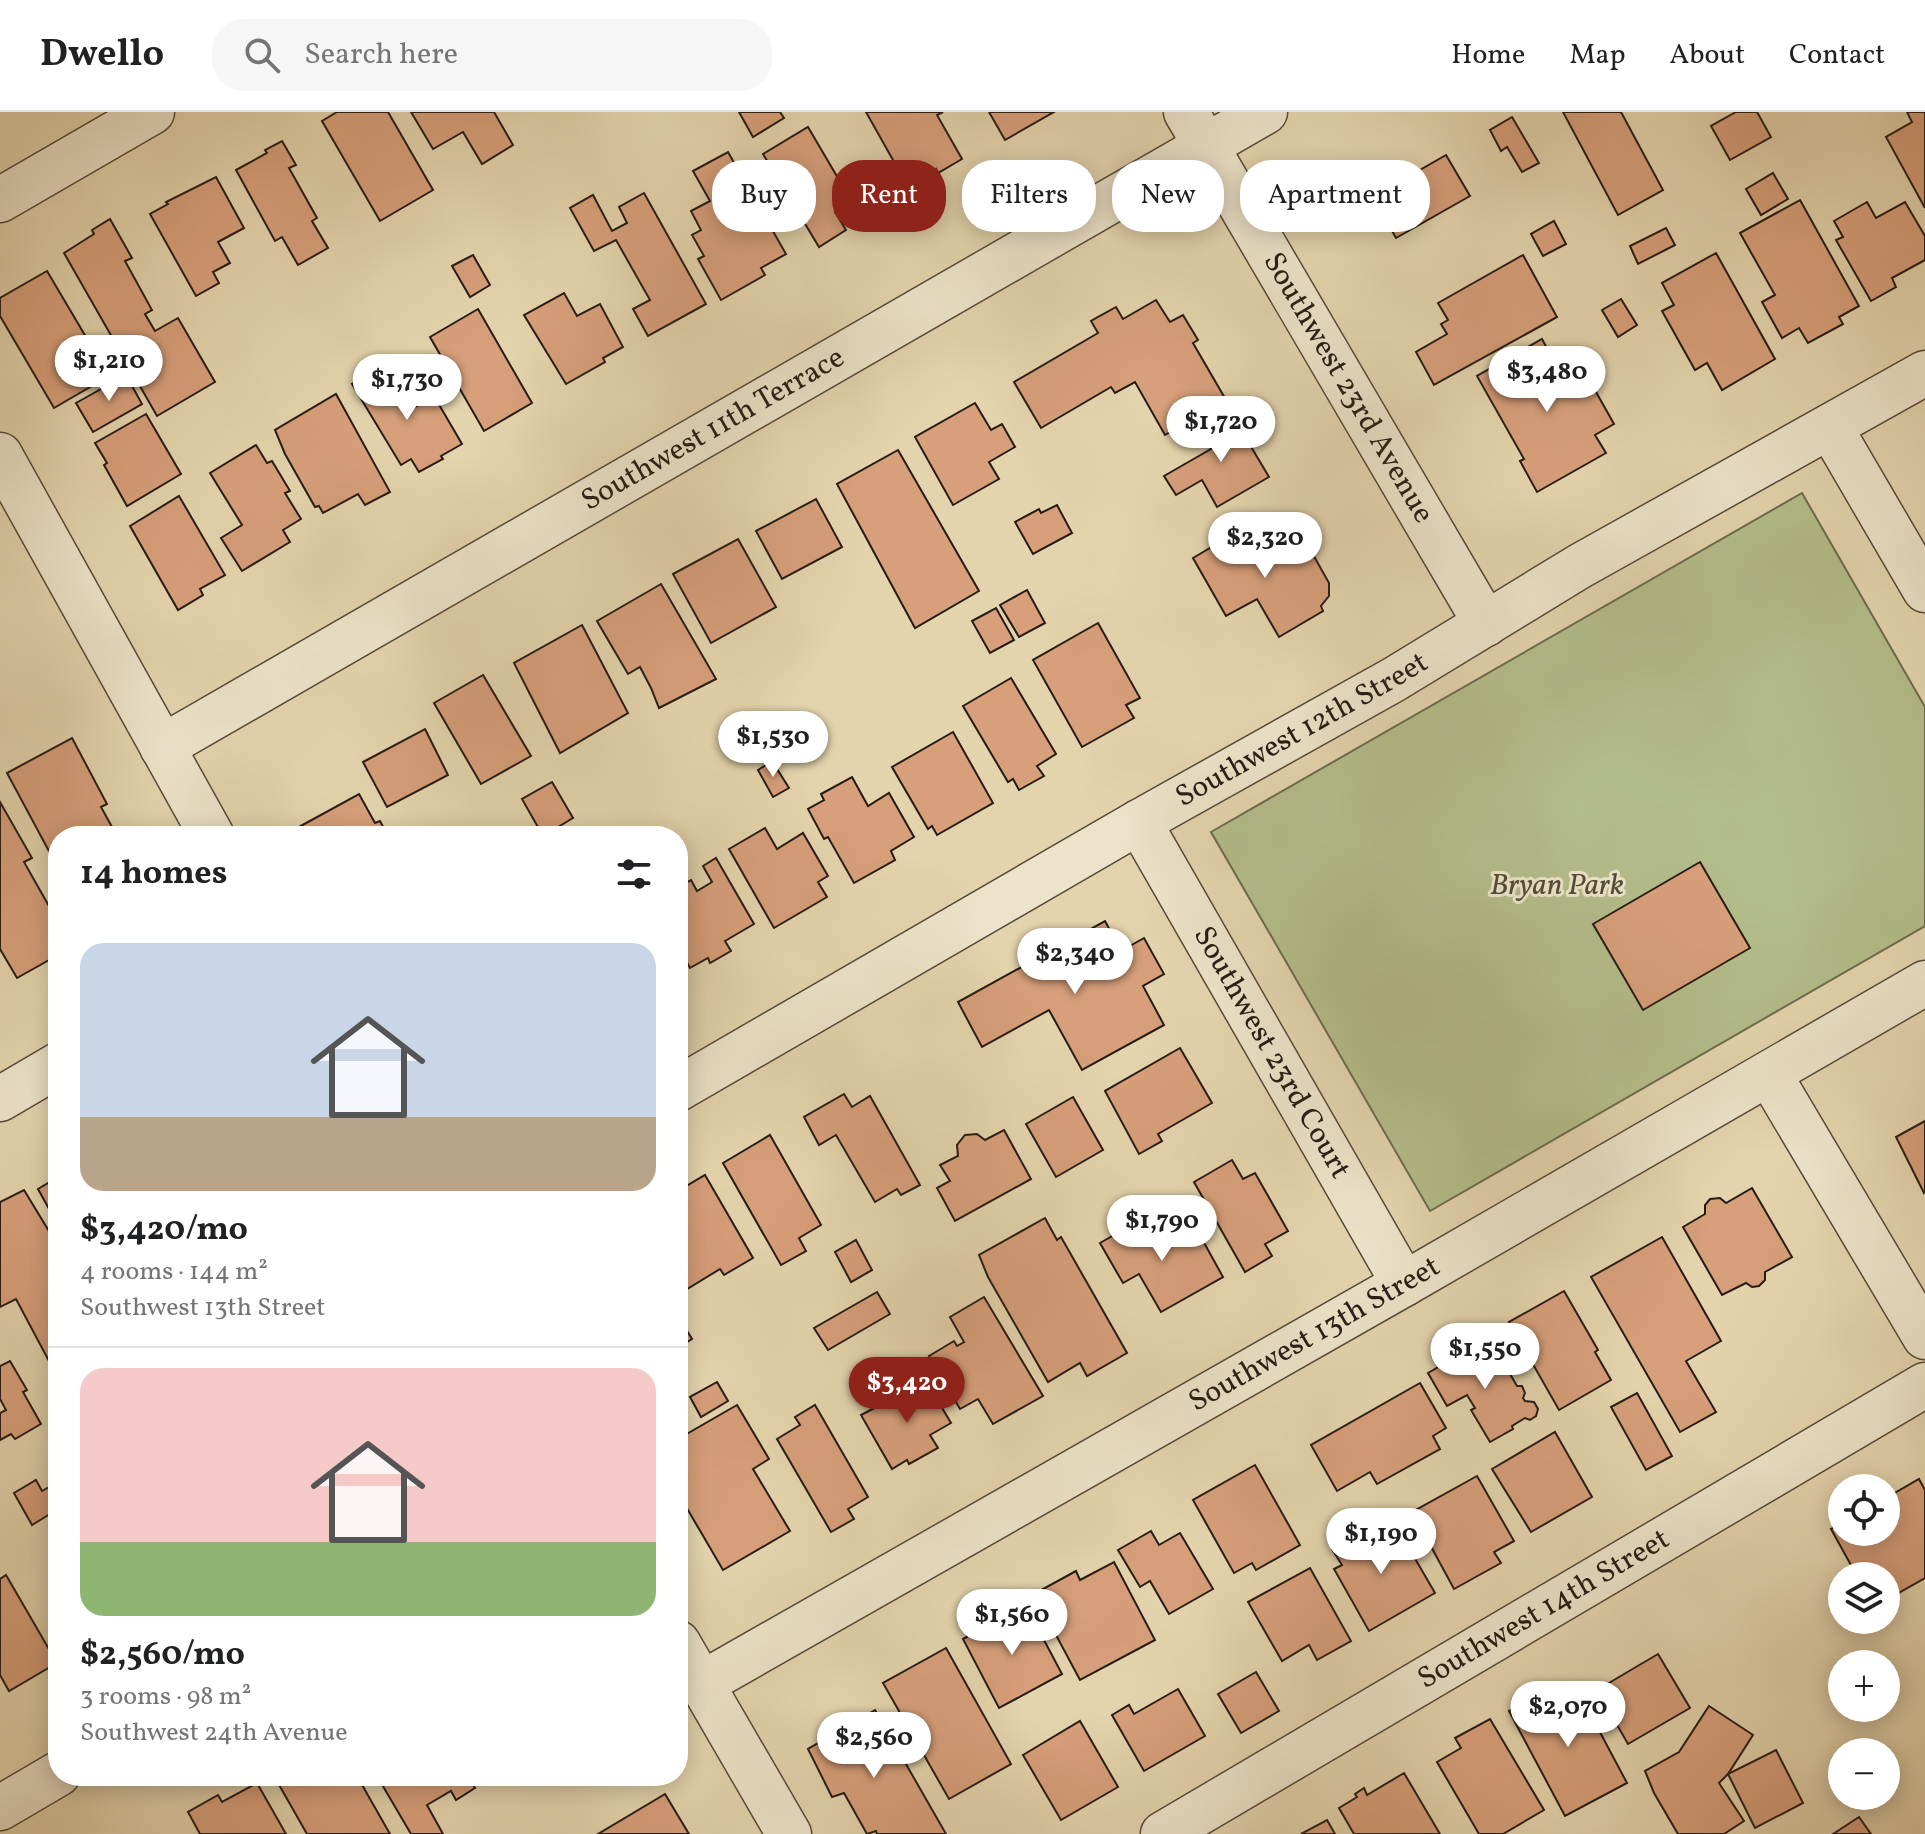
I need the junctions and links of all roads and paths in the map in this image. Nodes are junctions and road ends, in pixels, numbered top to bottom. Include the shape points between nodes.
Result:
1 (152, 112) edge
2 (1265, 112) edge
3 (1196, 129) edge
4 (0, 200) edge
5 (1925, 373) edge
6 (1830, 427) junction
7 (0, 455) edge
8 (1925, 590) edge
9 (1486, 624) junction
10 (162, 747) junction
11 (1139, 822) junction
12 (206, 826) edge
13 (1925, 983) edge
14 (48, 1071) edge
15 (1769, 1074) junction
16 (688, 1083) edge
17 (0, 1099) edge
18 (1404, 1284) junction
19 (1925, 1337) edge
20 (1925, 1385) edge
21 (688, 1661) edge
22 (701, 1684) junction
23 (48, 1780) edge
24 (0, 1808) edge
25 (789, 1834) edge
26 (1163, 1834) edge

1 - 4 street
2 - 3 street, Southwest 11th Terrace
3 - 9 street, Southwest 23rd Avenue
3 - 10 street, Southwest 11th Terrace
5 - 6 street, Southwest 12th Street
6 - 8 street
6 - 9 street, Southwest 12th Street
7 - 10 street
9 - 11 street, Southwest 12th Street
10 - 12 street
11 - 16 street, Southwest 12th Street
11 - 18 street, Southwest 23rd Court
13 - 15 street, Southwest 13th Street
14 - 17 street
15 - 18 street, Southwest 13th Street
15 - 19 street
18 - 22 street, Southwest 13th Street
20 - 26 street, Southwest 14th Street
21 - 22 street
22 - 25 street
23 - 24 street

